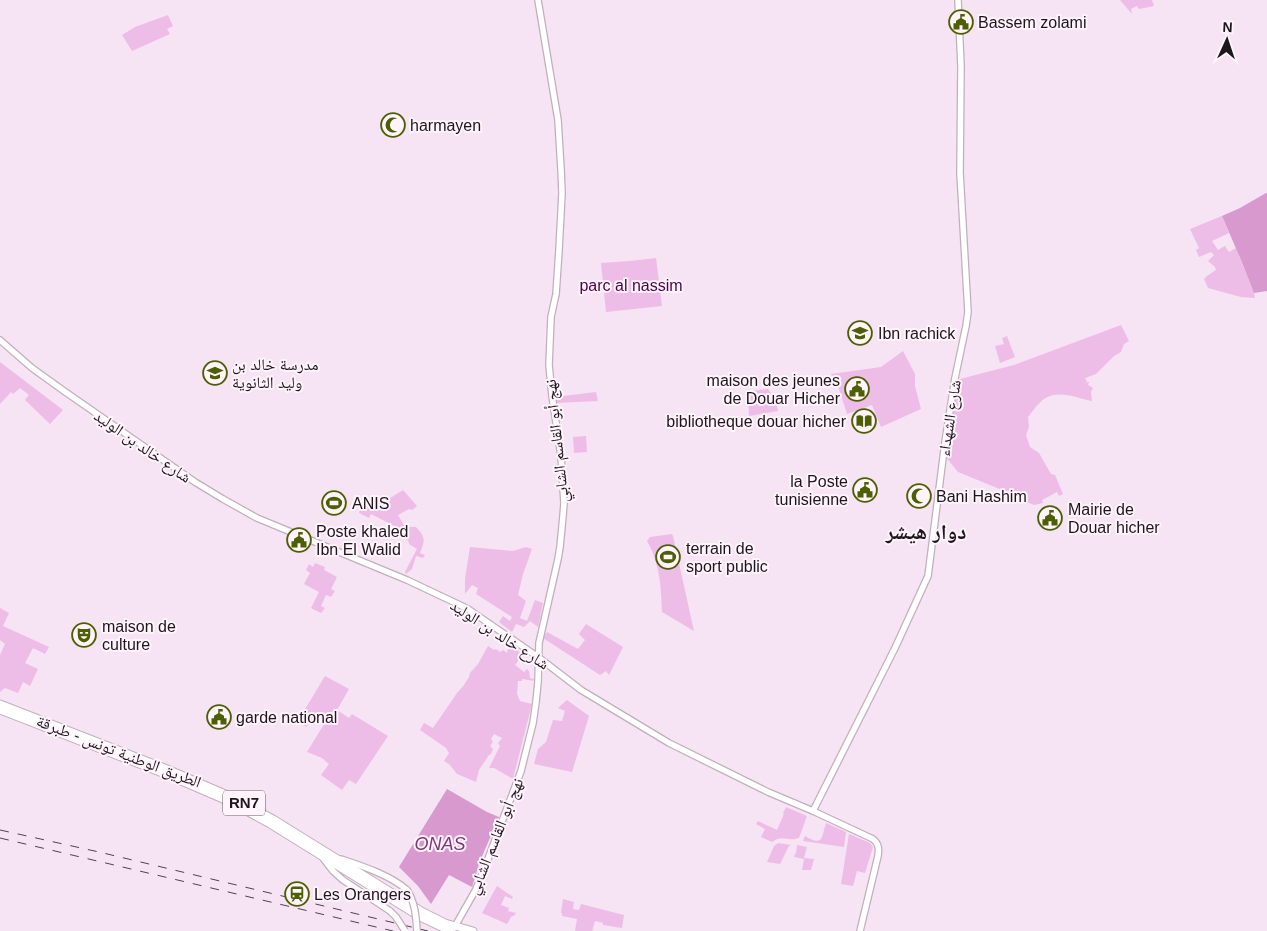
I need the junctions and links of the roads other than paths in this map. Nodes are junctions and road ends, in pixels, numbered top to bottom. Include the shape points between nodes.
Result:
1 (538, 0) edge
2 (958, 0) edge
3 (0, 340) edge
4 (538, 657) junction
5 (0, 704) edge
6 (0, 710) edge
7 (813, 811) junction
8 (326, 856) junction
9 (452, 930) edge
10 (405, 931) edge
11 (417, 931) edge
12 (473, 931) edge
13 (860, 931) edge

1 - 4 street, نهج أبو القاسم الشابي via 558,120 561,168 559,250 549,364 564,502 560,546
2 - 7 street, شارع الشهداء via 960,175 968,312 944,442 929,570 895,648
3 - 4 street, شارع خالد بن الوليد via 64,391 222,499 257,518 442,596
4 - 7 street, شارع خالد بن الوليد via 582,690 669,743
4 - 9 street, نهج أبو القاسم الشابي via 536,702 521,772 478,883
5 - 8 main road, الطريق الوطنية تونس - طبرقة / RN7 via 207,785 254,808
6 - 8 main road, الطريق الوطنية تونس - طبرقة / RN7 via 213,794
7 - 13 street, شارع خالد بن الوليد via 878,844
8 - 9 main road, الطريق الوطنية تونس - طبرقة / RN7
8 - 10 street, bridge via 333,871 390,911
8 - 11 street, bridge via 370,869 397,882 414,905
9 - 12 main road, الطريق الوطنية تونس - طبرقة / RN7

